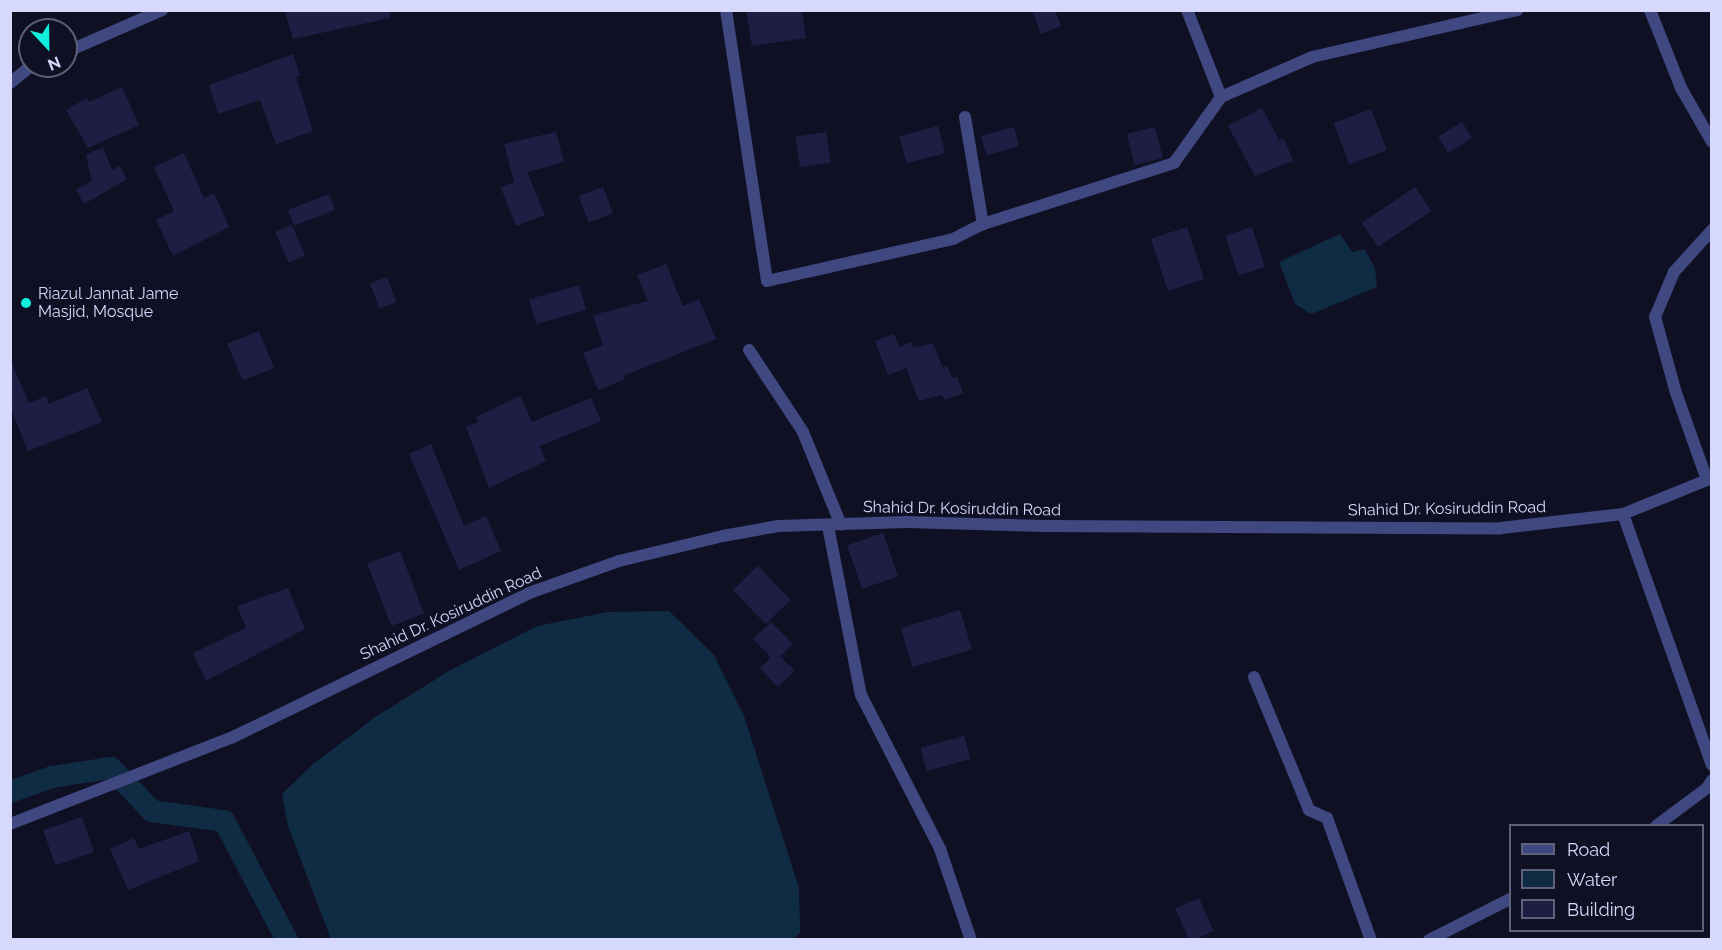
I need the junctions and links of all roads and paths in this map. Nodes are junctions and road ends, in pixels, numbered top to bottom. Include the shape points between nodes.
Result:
1 (162, 10) edge
2 (726, 10) edge
3 (1187, 10) edge
4 (1518, 10) edge
5 (1650, 10) edge
6 (78, 47) edge
7 (1221, 97) junction
8 (965, 117) dead end
9 (1712, 142) edge
10 (983, 224) junction
11 (1712, 230) edge
12 (748, 350) dead end
13 (1709, 479) edge
14 (1623, 514) junction
15 (834, 525) junction
16 (1254, 677) dead end
17 (1712, 765) edge
18 (1712, 780) edge
19 (10, 824) edge
20 (1657, 824) edge
21 (1509, 899) edge
22 (970, 939) edge
23 (1371, 939) edge
24 (1429, 939) edge

1 - 6 street
2 - 10 street via 767,281 953,239
3 - 7 street
4 - 7 street via 1312,57
5 - 9 street via 1681,88
7 - 10 street via 1174,164
8 - 10 street
11 - 13 street via 1674,272 1655,317 1676,393
12 - 15 street via 803,432
13 - 14 street, Shahid Dr. Kosiruddin Road
14 - 15 street, Shahid Dr. Kosiruddin Road via 1501,528 907,522
14 - 17 street
15 - 19 street, Shahid Dr. Kosiruddin Road via 777,526 723,536 619,561 529,593 189,756
15 - 22 street via 861,695 940,849
16 - 23 street via 1309,810 1327,818
18 - 20 street via 1707,788
21 - 24 street

